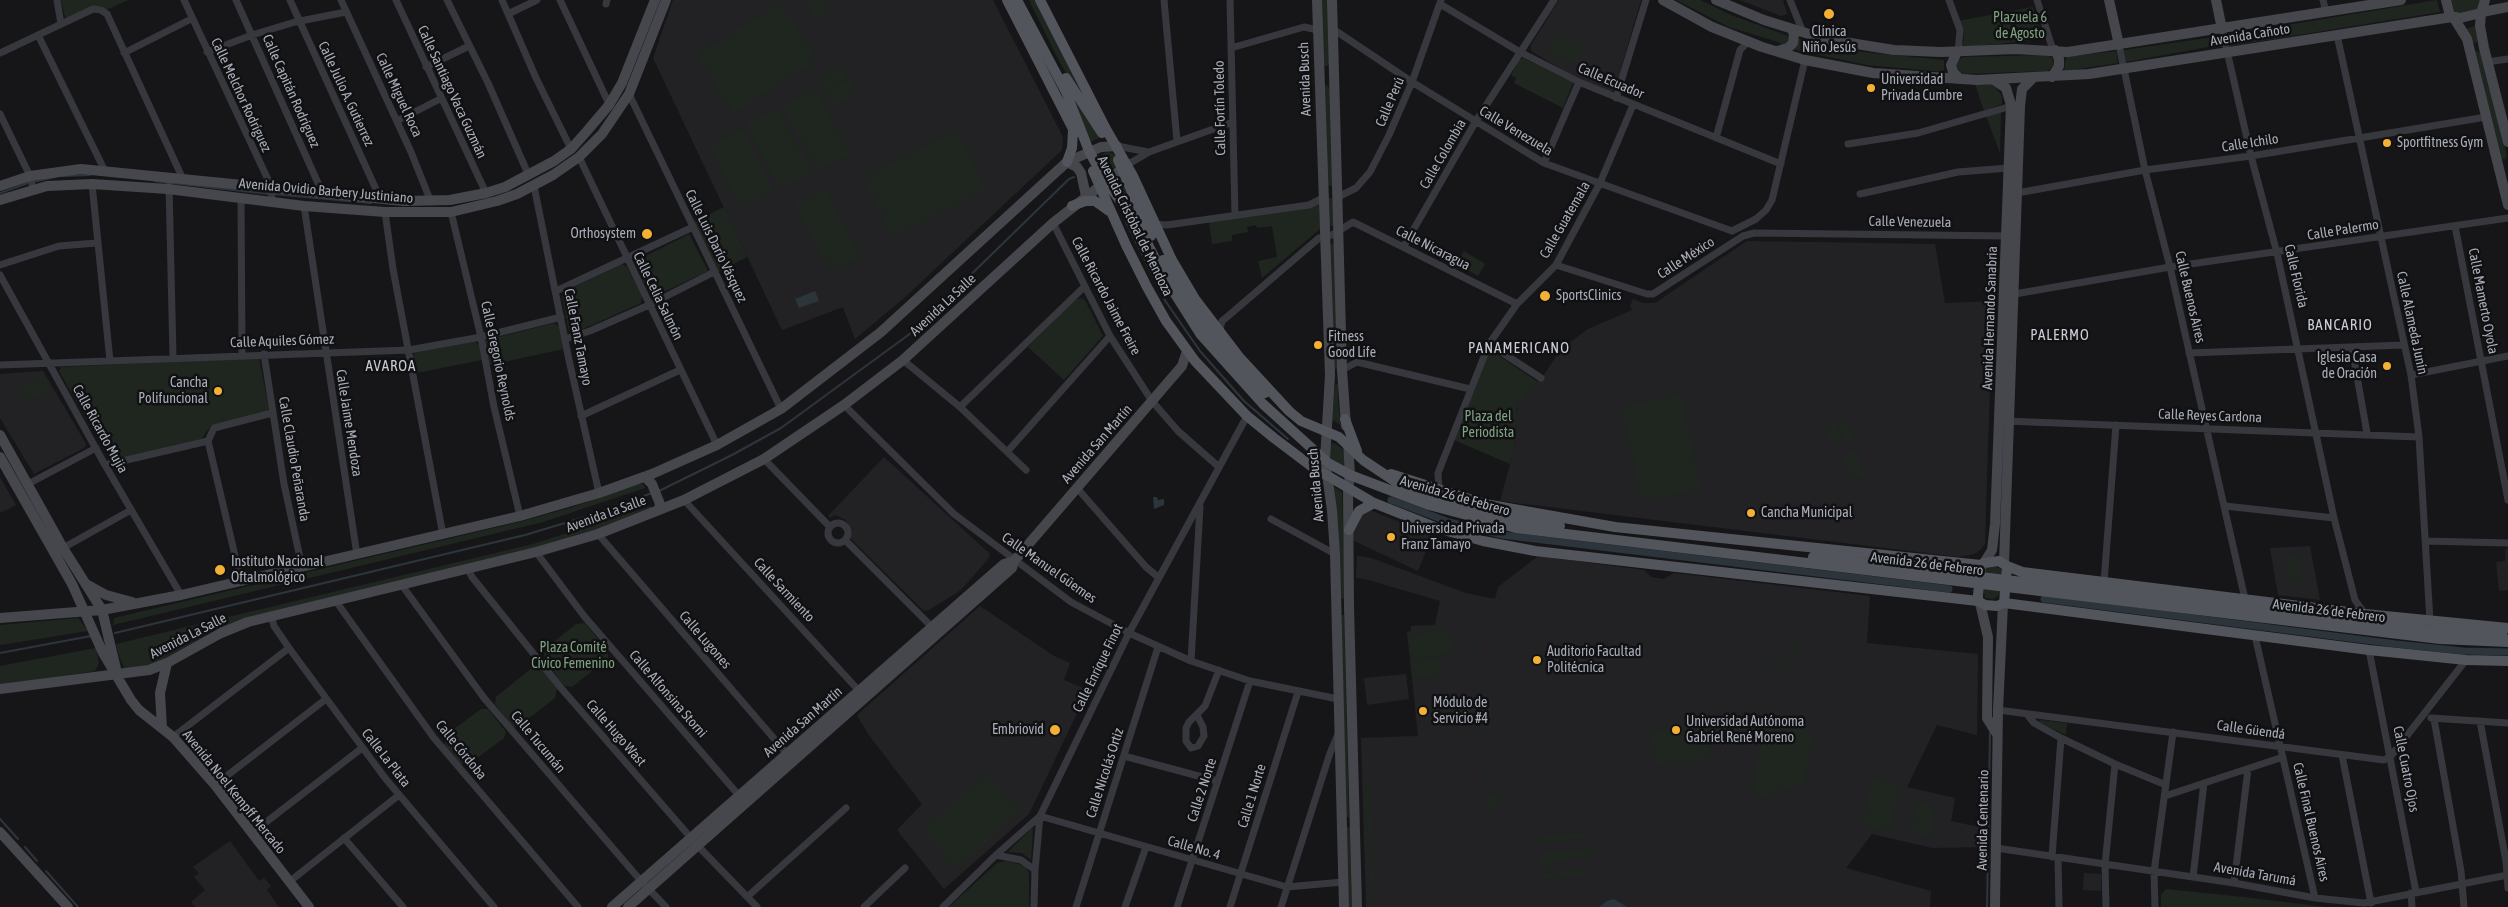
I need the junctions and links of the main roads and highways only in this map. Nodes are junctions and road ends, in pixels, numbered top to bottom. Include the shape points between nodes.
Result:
1 (655, 0) edge
2 (666, 0) edge
3 (1007, 0) edge
4 (1017, 0) edge
5 (1024, 0) edge
6 (1317, 0) edge
7 (1332, 0) edge
8 (1662, 0) edge
9 (1716, 0) edge
10 (2109, 0) edge
11 (2216, 0) edge
12 (2400, 0) edge
13 (2446, 0) edge
14 (2485, 0) edge
15 (1041, 1) edge
16 (2508, 7) edge
17 (2482, 12) junction
18 (2453, 18) junction
19 (2222, 29) junction
20 (1798, 31) junction
21 (2119, 45) junction
22 (2484, 48) junction
23 (2054, 50) junction
24 (2470, 50) junction
25 (1776, 52) junction
26 (1957, 52) junction
27 (1334, 69) junction
28 (1319, 71) junction
29 (2052, 77) junction
30 (2034, 78) junction
31 (1960, 79) junction
32 (1994, 80) junction
33 (1319, 86) junction
34 (1335, 86) junction
35 (2016, 106) junction
36 (2504, 113) edge
37 (1073, 130) junction
38 (2508, 142) edge
39 (1114, 146) junction
40 (1087, 152) junction
41 (1067, 162) junction
42 (2503, 162) edge
43 (1125, 167) junction
44 (2504, 170) edge
45 (31, 182) junction
46 (172, 182) junction
47 (1103, 184) junction
48 (0, 186) edge
49 (272, 194) junction
50 (1086, 196) junction
51 (1338, 196) junction
52 (380, 198) junction
53 (1323, 198) junction
54 (0, 200) edge
55 (393, 200) junction
56 (2508, 205) edge
57 (1072, 206) junction
58 (370, 211) junction
59 (385, 212) junction
60 (2012, 212) junction
61 (1111, 213) junction
62 (1192, 309) junction
63 (1208, 318) junction
64 (1217, 336) junction
65 (1187, 351) junction
66 (1195, 361) junction
67 (1182, 366) junction
68 (1342, 371) junction
69 (1330, 375) junction
70 (1345, 419) junction
71 (1326, 430) junction
72 (0, 434) edge
73 (1348, 447) junction
74 (0, 457) edge
75 (1325, 460) junction
76 (1365, 461) junction
77 (1383, 472) junction
78 (1350, 475) junction
79 (1327, 476) junction
80 (650, 479) junction
81 (1348, 489) junction
82 (1374, 503) junction
83 (661, 505) junction
84 (2000, 524) junction
85 (1615, 526) junction
86 (1349, 530) junction
87 (1651, 539) junction
88 (2006, 564) junction
89 (1335, 569) junction
90 (1981, 572) junction
91 (83, 581) junction
92 (72, 584) junction
93 (2006, 584) junction
94 (1979, 602) junction
95 (140, 603) junction
96 (2003, 603) junction
97 (1349, 607) junction
98 (102, 610) junction
99 (85, 611) junction
100 (62, 613) junction
101 (0, 618) edge
102 (2508, 628) edge
103 (2508, 636) edge
104 (2508, 642) edge
105 (107, 649) junction
106 (2508, 661) edge
107 (167, 663) junction
108 (118, 674) junction
109 (0, 689) edge
110 (162, 728) junction
111 (1993, 729) junction
112 (1342, 820) junction
113 (1355, 820) junction
114 (0, 832) edge
115 (645, 885) junction
116 (68, 907) edge
117 (309, 907) edge
118 (612, 907) edge
119 (628, 907) edge
120 (1344, 907) edge
121 (1357, 907) edge
122 (1995, 907) edge

1 - 55 main road, Avenida Ovidio Barbery Justiniano via 622,83 609,105 571,149 529,176 486,193 431,202
2 - 59 main road, Avenida Ovidio Barbery Justiniano via 629,94 602,134 579,157 534,186 497,201 451,212
3 - 37 main road, Avenida Cristóbal de Mendoza
4 - 40 main road, Avenida Cristóbal de Mendoza via 1066,92
5 - 39 main road, Avenida Cristóbal de Mendoza via 1075,94
6 - 28 main road, Avenida Busch
7 - 27 main road
8 - 25 main road via 1712,27
9 - 20 main road
10 - 21 main road, Calle Buenos Aires
11 - 19 main road, Calle Florida
12 - 19 main road, Avenida Cañoto
13 - 18 main road via 2447,10
14 - 17 main road
15 - 39 main road, Avenida Cristóbal de Mendoza
16 - 17 main road
17 - 18 main road, Avenida Cañoto
17 - 22 main road via 2480,26
18 - 24 main road via 2464,31
18 - 29 main road, Avenida Cañoto
19 - 21 main road, Avenida Cañoto
20 - 25 main road via 1788,48
20 - 26 main road via 1871,48
21 - 23 main road, Avenida Cañoto via 2068,52
22 - 24 main road via 2475,46
22 - 36 main road
23 - 26 main road, Avenida Cañoto via 2015,48
23 - 29 main road via 2059,66
24 - 42 main road via 2486,116
25 - 31 main road via 1874,73
26 - 31 main road via 1951,65
27 - 28 main road via 1327,74
27 - 34 main road
28 - 33 main road, Avenida Busch
29 - 30 main road, Avenida Cañoto
30 - 32 main road, Avenida Cañoto
30 - 35 main road, Avenida Hernando Sanabria via 2022,89
31 - 32 main road, Avenida Cañoto
32 - 35 main road via 2006,88
33 - 34 main road via 1329,82
33 - 53 main road, Avenida Busch
34 - 51 main road
35 - 60 main road, Avenida Hernando Sanabria via 2009,168
35 - 60 main road, Avenida Hernando Sanabria via 2017,193
36 - 38 main road
37 - 40 main road, Avenida Cristóbal de Mendoza
37 - 41 main road
39 - 40 main road, Avenida La Salle
39 - 43 main road, Avenida Cristóbal de Mendoza
40 - 41 main road, Avenida La Salle
40 - 47 main road, Avenida Cristóbal de Mendoza
41 - 50 main road via 1081,173
41 - 80 main road, Avenida La Salle via 881,332 780,409
42 - 44 main road
43 - 47 main road, Avenida La Salle
43 - 62 main road, Avenida Cristóbal de Mendoza via 1167,268
43 - 63 main road, Avenida Cristóbal de Mendoza via 1172,260
44 - 56 main road
45 - 46 main road, Avenida Ovidio Barbery Justiniano via 47,186
45 - 46 main road, Avenida Ovidio Barbery Justiniano via 56,170 104,169
45 - 48 main road, Avenida Ovidio Barbery Justiniano
45 - 54 main road, Avenida Ovidio Barbery Justiniano
46 - 49 main road, Avenida Ovidio Barbery Justiniano
46 - 49 main road, Avenida Ovidio Barbery Justiniano via 241,198
47 - 50 main road, Avenida La Salle
47 - 61 main road, Avenida Cristóbal de Mendoza
47 - 75 main road, Avenida Cristóbal de Mendoza via 1130,212 1169,285 1201,335 1241,382
49 - 52 main road, Avenida Ovidio Barbery Justiniano via 322,192
49 - 58 main road, Avenida Ovidio Barbery Justiniano via 304,206
50 - 57 main road, Avenida La Salle
51 - 53 main road via 1330,193
51 - 68 main road
52 - 55 main road, Avenida Ovidio Barbery Justiniano
52 - 58 main road via 378,208
53 - 69 main road, Avenida Busch
55 - 59 main road via 384,207
57 - 61 main road via 1095,201
57 - 83 main road, Avenida La Salle via 904,360 844,405 764,458 684,500
58 - 59 main road, Avenida Ovidio Barbery Justiniano
60 - 84 main road, Avenida Hernando Sanabria
61 - 65 main road, Avenida Cristóbal de Mendoza via 1147,287
62 - 63 main road
62 - 64 main road, Avenida Cristóbal de Mendoza
63 - 64 main road, Avenida Cristóbal de Mendoza
64 - 71 main road, Avenida Cristóbal de Mendoza via 1289,411 1301,421
65 - 66 main road, Avenida Cristóbal de Mendoza
65 - 67 main road, Avenida San Martín
66 - 67 main road, Avenida San Martín
66 - 79 main road, Avenida Cristóbal de Mendoza via 1247,416
67 - 115 main road, Avenida San Martín via 1014,561 1012,568 862,694
68 - 69 main road via 1336,379
68 - 70 main road
69 - 71 main road, Avenida Busch
70 - 73 main road
70 - 76 main road via 1354,447
71 - 73 main road, Avenida Cristóbal de Mendoza
71 - 75 main road, Avenida Busch
72 - 91 main road, Avenida Noel Kempff Mercado
73 - 76 main road, Avenida 26 de Febrero
73 - 78 main road
74 - 92 main road, Avenida Noel Kempff Mercado
75 - 78 main road, Avenida Cristóbal de Mendoza
75 - 79 main road, Avenida Busch
76 - 77 main road, Avenida 26 de Febrero
77 - 85 main road, Avenida 26 de Febrero via 1513,511
77 - 87 main road, Avenida 26 de Febrero via 1396,482 1429,497 1488,515
78 - 81 main road
78 - 90 main road, Avenida 26 de Febrero via 1429,505 1516,528
79 - 81 main road, Avenida Cristóbal de Mendoza
79 - 89 main road, Avenida Busch
80 - 83 main road
80 - 95 main road, Avenida La Salle via 443,535
81 - 82 main road
81 - 86 main road
82 - 86 main road via 1358,511
82 - 94 main road via 1483,542 1535,551
83 - 107 main road, Avenida La Salle via 598,534 536,552 270,615 221,632
84 - 88 main road, Avenida Hernando Sanabria
84 - 90 main road, Avenida Hernando Sanabria
85 - 87 main road
85 - 90 main road, Avenida 26 de Febrero
86 - 97 main road
87 - 90 main road, Avenida 26 de Febrero
88 - 90 main road, Avenida 26 de Febrero via 1994,560
88 - 93 main road
88 - 102 main road, Avenida 26 de Febrero via 2022,572
89 - 97 main road via 1339,580 1339,603 1342,607
89 - 112 main road, Avenida Busch
90 - 93 main road, Avenida 26 de Febrero
90 - 94 main road
91 - 95 main road via 112,597
91 - 98 main road, Avenida Noel Kempff Mercado
92 - 99 main road, Avenida Noel Kempff Mercado
92 - 100 main road via 70,606
93 - 96 main road
93 - 103 main road, Avenida 26 de Febrero via 2425,630
93 - 104 main road, Avenida 26 de Febrero via 2440,639
94 - 96 main road via 1991,606
94 - 111 main road, Avenida Centenario via 1988,637 1987,713
95 - 98 main road, Avenida La Salle
96 - 106 main road via 2369,650 2461,660
96 - 111 main road, Avenida Centenario via 1998,710
97 - 113 main road
98 - 99 main road, Avenida La Salle
98 - 105 main road, Avenida Noel Kempff Mercado
99 - 100 main road, Avenida La Salle
99 - 105 main road, Avenida Noel Kempff Mercado
100 - 101 main road, Avenida La Salle
105 - 108 main road, Avenida Noel Kempff Mercado
107 - 108 main road, Avenida La Salle via 140,672
107 - 110 main road via 160,693
108 - 109 main road, Avenida La Salle
108 - 110 main road, Avenida Noel Kempff Mercado via 139,710
110 - 117 main road, Avenida Noel Kempff Mercado via 215,784
111 - 122 main road, Avenida Centenario
112 - 113 main road
112 - 120 main road, Avenida Busch
113 - 121 main road
114 - 116 main road
115 - 118 main road, Avenida San Martín
115 - 119 main road, Avenida San Martín

